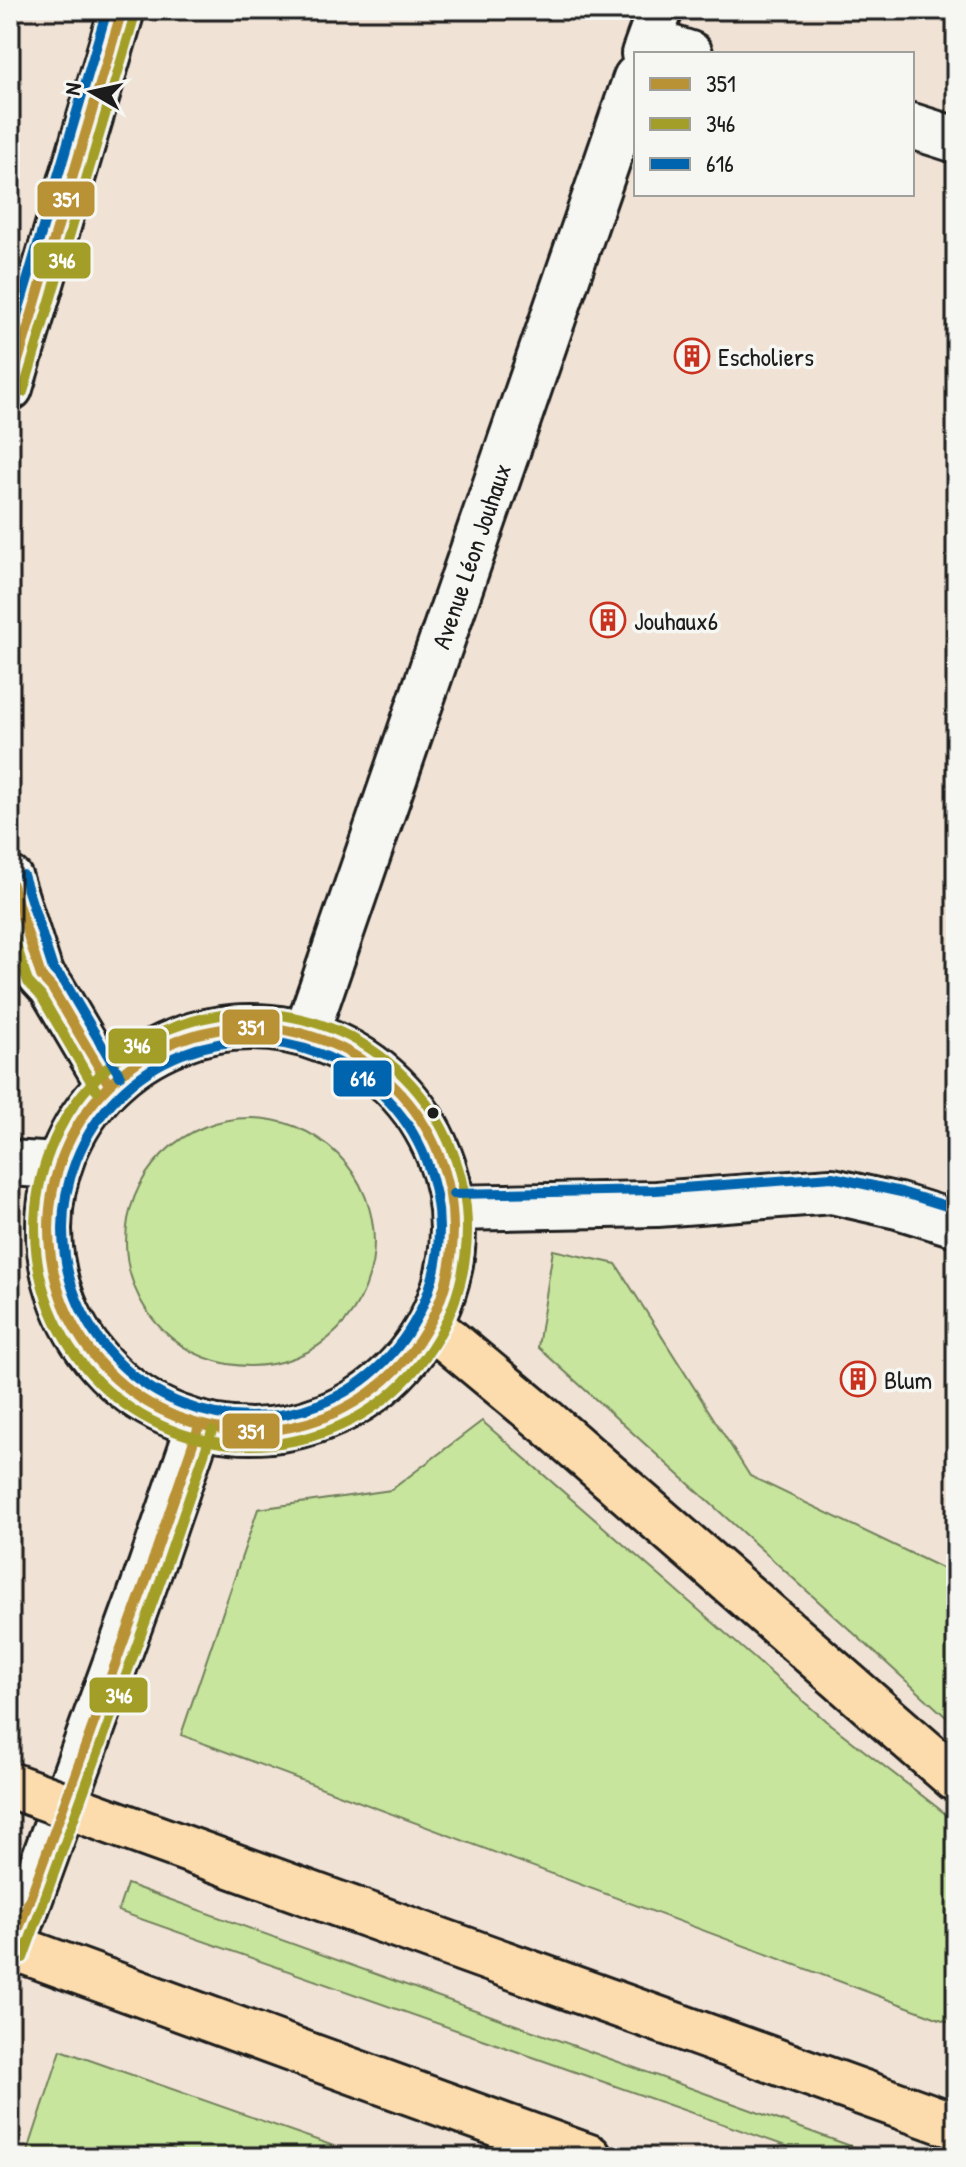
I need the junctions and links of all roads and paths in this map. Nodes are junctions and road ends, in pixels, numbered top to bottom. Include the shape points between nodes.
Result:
1 (122, 10) edge
2 (647, 46) edge
3 (679, 52) edge
4 (634, 84) edge
5 (914, 127) edge
6 (956, 140) edge
7 (10, 388) edge
8 (10, 879) edge
9 (26, 964) edge
10 (306, 1034) junction
11 (108, 1083) junction
12 (10, 1163) edge
13 (57, 1166) junction
14 (453, 1208) junction
15 (956, 1224) edge
16 (430, 1325) junction
17 (199, 1426) junction
18 (956, 1779) edge
19 (10, 1785) edge
20 (10, 1946) edge
21 (10, 1953) edge
22 (956, 2126) edge
23 (589, 2157) edge

1 - 7 street
2 - 3 street
4 - 10 street, Avenue Léon Jouhaux
5 - 6 street
8 - 9 street
9 - 11 street via 52,988
10 - 11 street via 273,1026 213,1029 157,1048
10 - 14 street via 377,1069 415,1108 441,1156
11 - 13 street via 78,1122
12 - 13 street
13 - 17 street via 47,1231 59,1297 90,1355 139,1400
14 - 15 street via 657,1204 832,1191
14 - 16 street via 450,1268
16 - 17 street via 389,1379 332,1416 267,1433
16 - 18 highway
17 - 21 street
19 - 22 highway, bridge
20 - 23 highway, bridge

